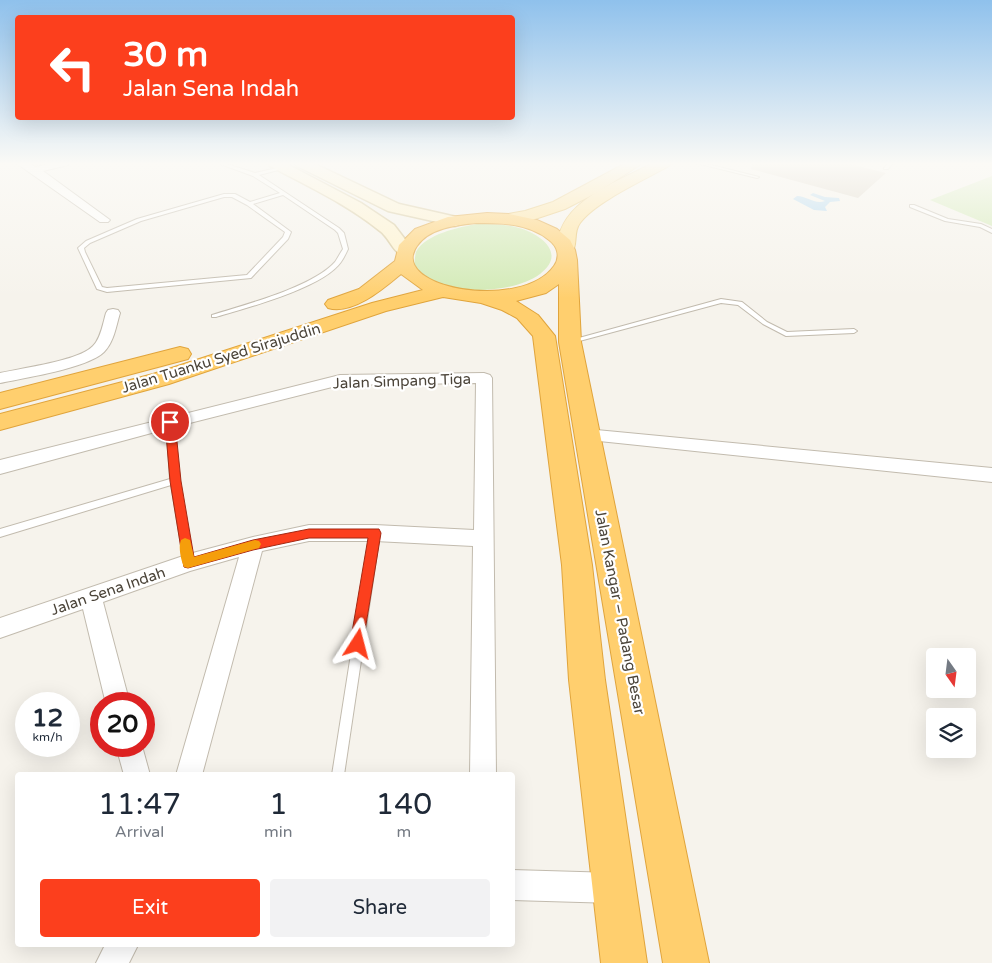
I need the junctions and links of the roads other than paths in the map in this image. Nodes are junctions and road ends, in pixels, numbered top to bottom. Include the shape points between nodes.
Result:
1 (87, 208) edge
2 (182, 208) edge
3 (255, 208) edge
4 (306, 208) edge
5 (358, 208) edge
6 (397, 208) edge
7 (556, 208) edge
8 (588, 208) edge
9 (917, 208) edge
10 (509, 219) junction
11 (104, 220) dead end
12 (455, 221) junction
13 (992, 230) edge
14 (567, 255) junction
15 (404, 257) junction
16 (441, 292) junction
17 (482, 297) junction
18 (113, 313) dead end
19 (214, 316) dead end
20 (854, 331) dead end
21 (570, 342) junction
22 (0, 378) edge
23 (0, 400) edge
24 (0, 422) edge
25 (170, 422) junction
26 (586, 434) junction
27 (0, 467) edge
28 (992, 475) edge
29 (175, 481) junction
30 (0, 533) edge
31 (375, 533) junction
32 (483, 538) junction
33 (253, 545) junction
34 (188, 563) junction
35 (91, 596) junction
36 (0, 628) edge
37 (115, 692) edge
38 (132, 757) edge
39 (136, 772) edge
40 (190, 772) edge
41 (338, 772) edge
42 (483, 772) edge
43 (515, 885) edge
44 (614, 888) junction
45 (121, 947) edge
46 (112, 963) edge
47 (624, 963) edge
48 (686, 963) edge

1 - 11 street
2 - 3 lane via 139,220 81,248 99,288 107,290 249,277 288,232
4 - 19 lane via 341,233 346,243 342,260 315,280 293,290
5 - 15 main road via 388,229
6 - 12 main road
7 - 10 main road via 534,216
8 - 14 main road via 574,218 568,229
9 - 13 lane via 947,220
10 - 12 highway, Jalan Tuanku Syed Sirajuddin
10 - 14 highway, Jalan Tuanku Syed Sirajuddin via 546,230 562,242
12 - 15 highway, Jalan Tuanku Syed Sirajuddin via 423,232 409,244
14 - 17 highway via 563,270 538,288 518,294
14 - 21 highway, Jalan Kangar – Padang Besar
15 - 16 highway via 408,271 415,279
15 - 23 highway, Jalan Tuanku Syed Sirajuddin via 366,293 303,316 170,357
16 - 17 highway
16 - 24 highway, Jalan Tuanku Syed Sirajuddin via 379,307 161,379
17 - 44 highway, Jalan Kangar – Padang Besar via 509,304 532,320 544,336 577,565 587,680
18 - 22 street via 98,350 81,358
20 - 21 lane via 786,334 765,323 740,303 721,301
21 - 26 highway, Jalan Kangar – Padang Besar
25 - 27 street, Jalan Simpang Tiga
25 - 29 lane
25 - 32 street, Jalan Simpang Tiga via 340,380 484,378
26 - 28 street
26 - 48 highway, Jalan Kangar – Padang Besar
29 - 30 lane
29 - 34 lane
31 - 32 street, Jalan Sena Indah
31 - 33 street, Jalan Sena Indah via 309,533
31 - 41 lane
32 - 42 street
33 - 34 street, Jalan Sena Indah
33 - 40 street
34 - 35 street, Jalan Sena Indah
35 - 36 street, Jalan Sena Indah
35 - 37 street
38 - 39 street
43 - 44 street
44 - 47 highway, Jalan Kangar – Padang Besar
45 - 46 street

